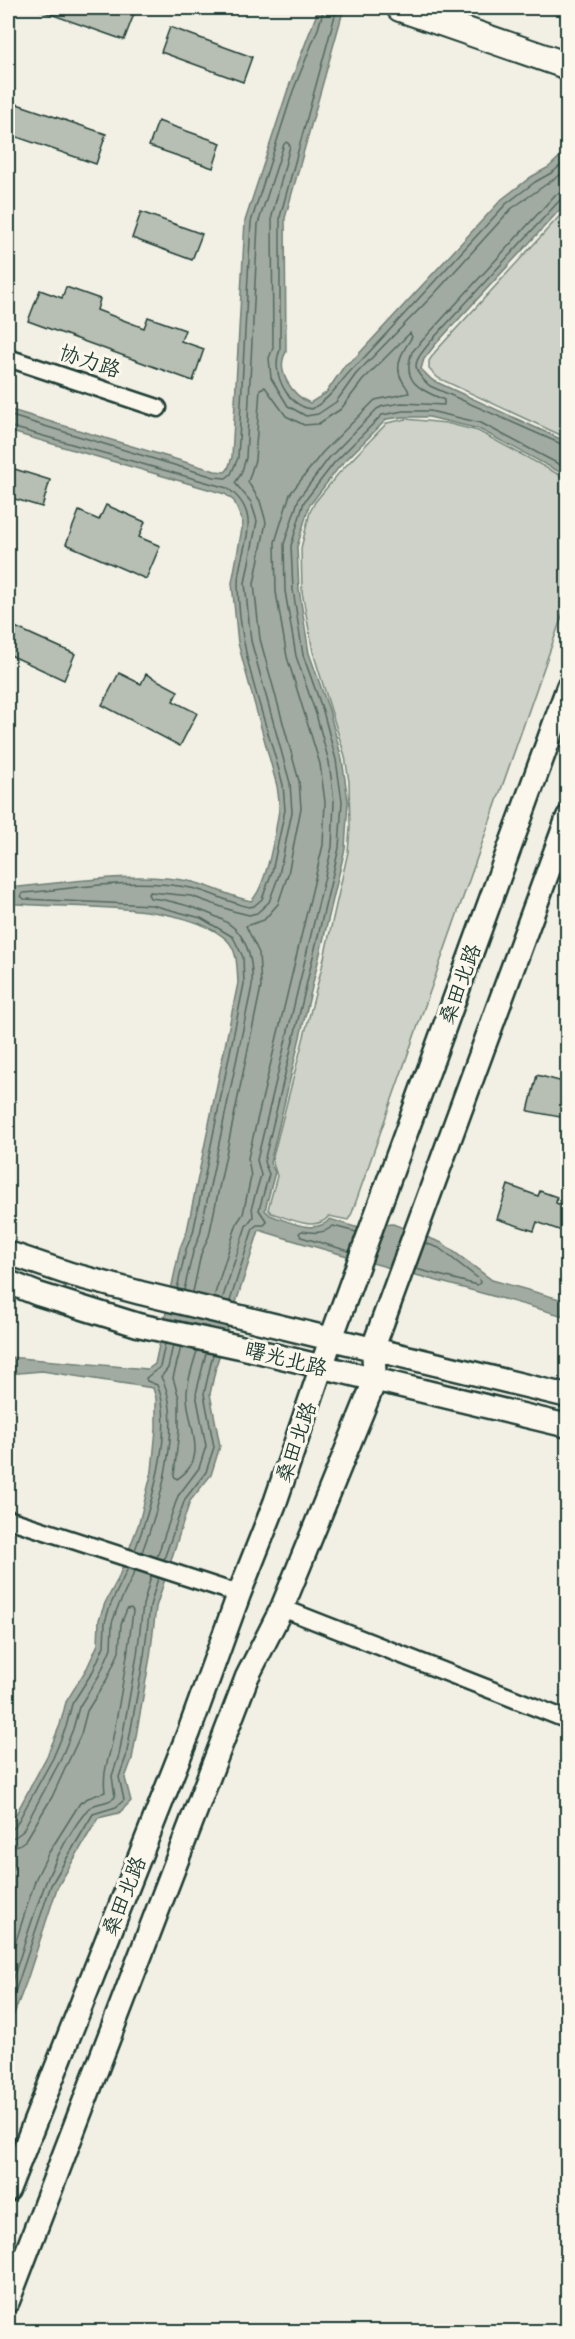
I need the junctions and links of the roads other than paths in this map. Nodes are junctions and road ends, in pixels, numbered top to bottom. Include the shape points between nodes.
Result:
1 (400, 8) edge
2 (567, 66) edge
3 (8, 358) edge
4 (158, 408) dead end
5 (567, 687) edge
6 (567, 817) edge
7 (8, 1253) edge
8 (8, 1282) edge
9 (331, 1339) junction
10 (373, 1348) junction
11 (321, 1367) junction
12 (375, 1380) junction
13 (567, 1396) edge
14 (567, 1426) edge
15 (8, 1520) edge
16 (239, 1594) junction
17 (282, 1608) junction
18 (567, 1720) edge
19 (8, 2190) edge
20 (8, 2301) edge

1 - 2 main road
3 - 4 street, 协力路
5 - 9 main road, 桑田北路
6 - 10 main road, 桑田北路
7 - 9 main road, 曙光北路 via 141,1293
8 - 11 main road, 曙光北路 via 138,1325
9 - 10 main road, 曙光北路
9 - 11 main road, 桑田北路
10 - 12 main road, 桑田北路
10 - 13 main road, 曙光北路
11 - 12 main road, 曙光北路
11 - 16 main road, 桑田北路
12 - 14 main road, 曙光北路
12 - 17 main road, 桑田北路
15 - 16 street
16 - 19 main road, 桑田北路 via 189,1732
17 - 18 street
17 - 20 main road, 桑田北路 via 243,1688

